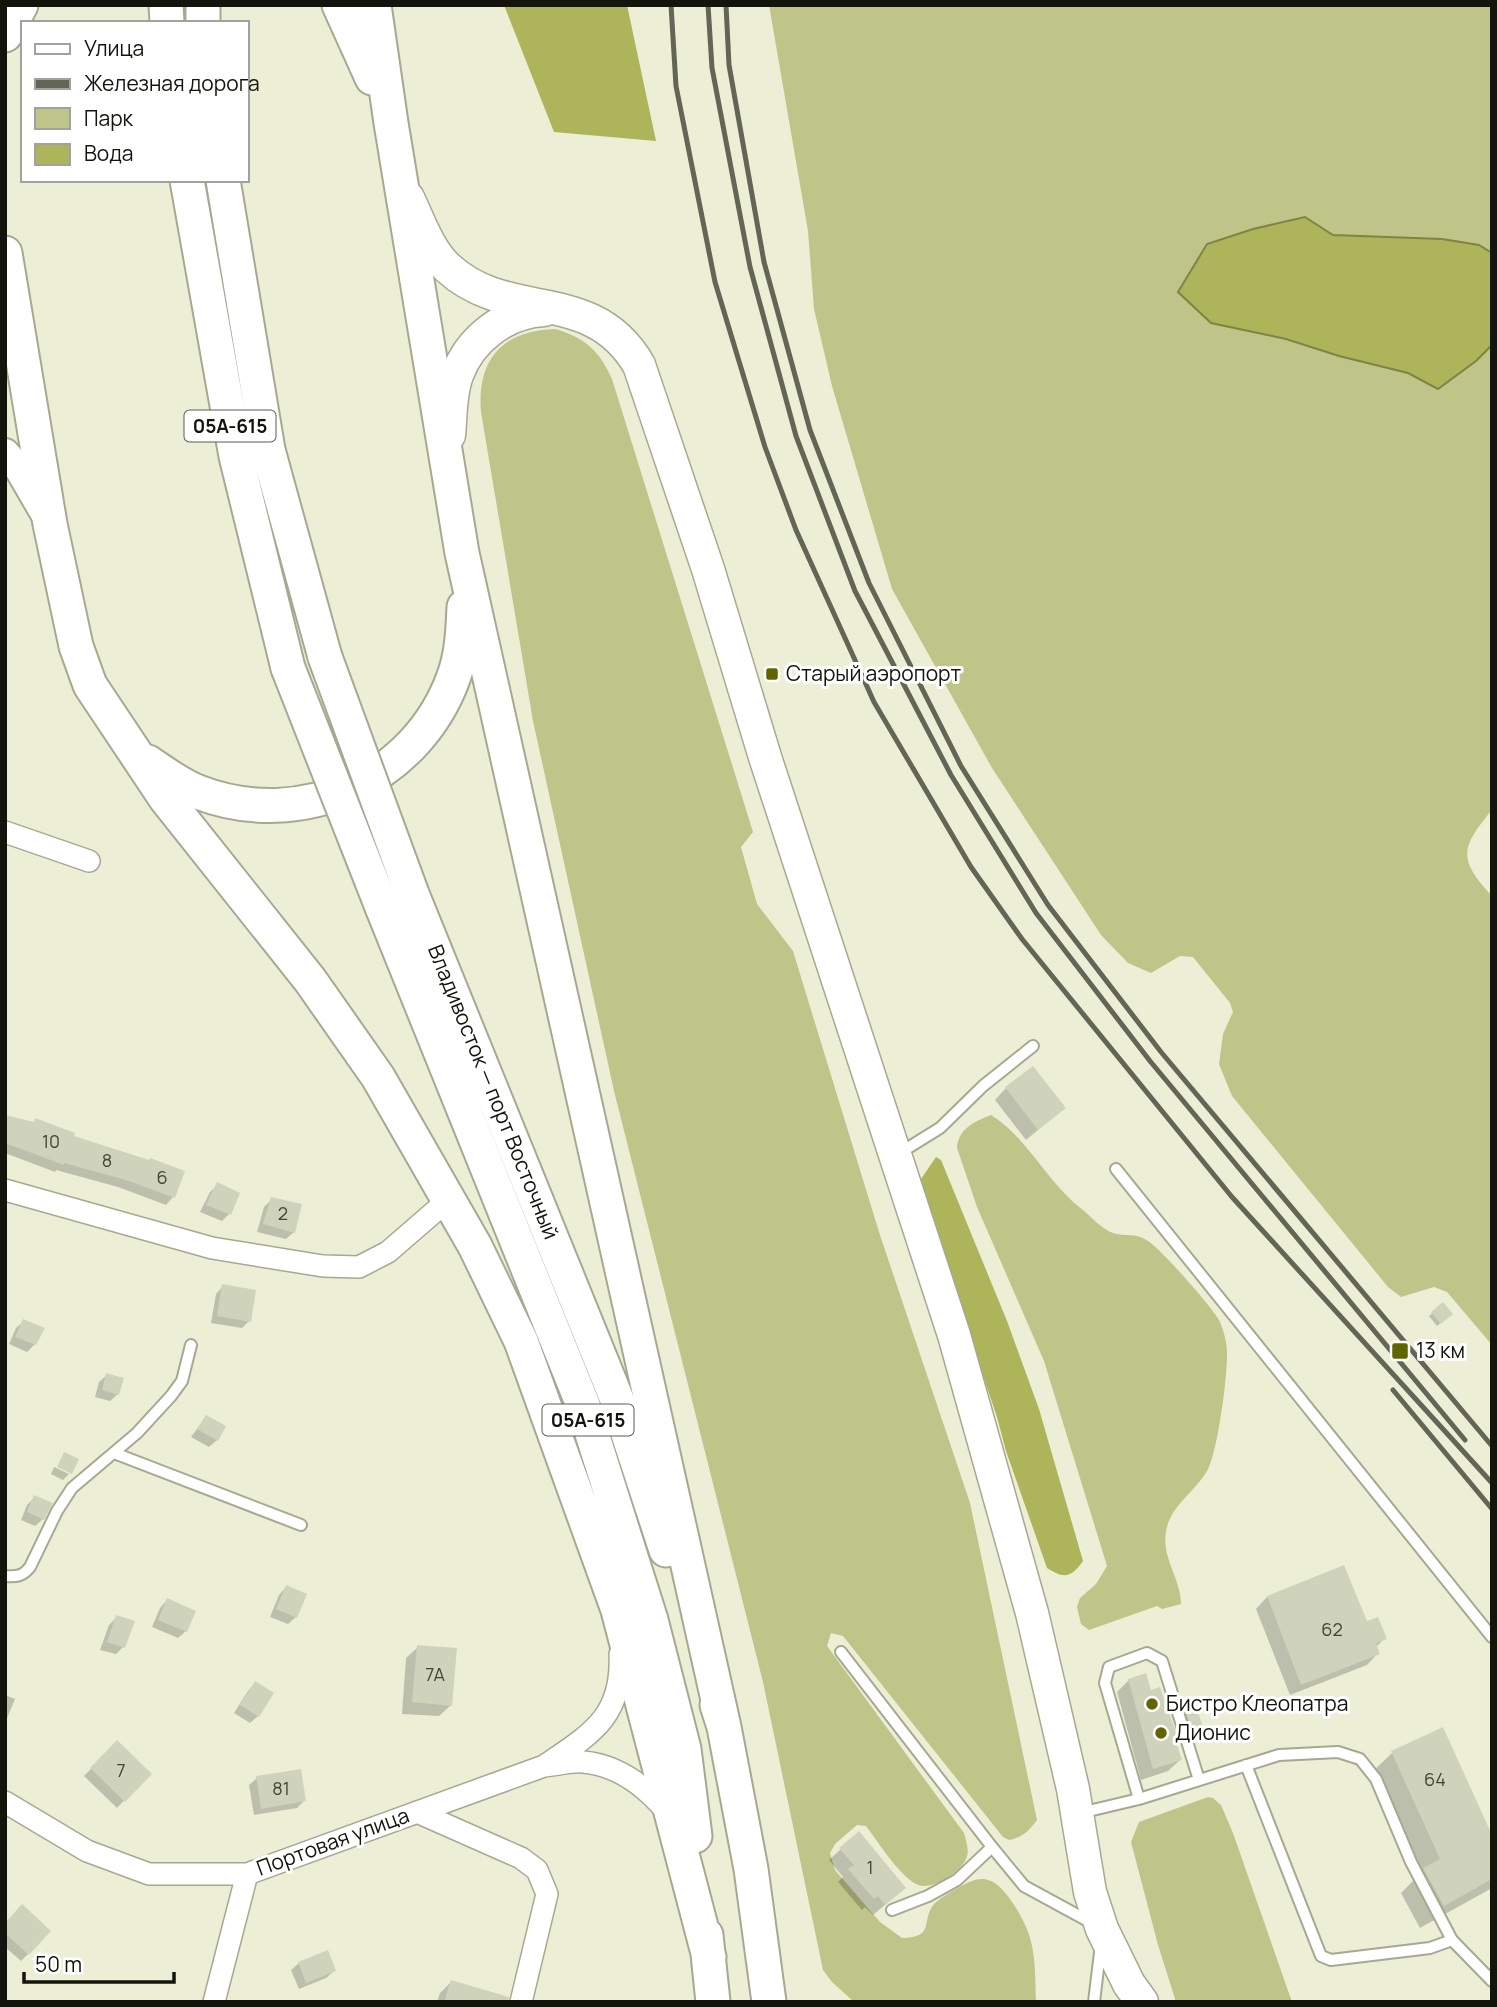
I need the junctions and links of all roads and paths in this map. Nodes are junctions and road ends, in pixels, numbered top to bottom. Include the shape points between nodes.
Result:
1 (10, 5) edge
2 (21, 5) edge
3 (339, 5) edge
4 (374, 5) edge
5 (5, 25) edge
6 (5, 35) edge
7 (391, 123) junction
8 (187, 182) edge
9 (223, 182) edge
10 (401, 184) junction
11 (5, 253) edge
12 (552, 309) junction
13 (5, 453) edge
14 (447, 461) junction
15 (50, 524) junction
16 (462, 552) junction
17 (108, 714) junction
18 (5, 832) edge
19 (89, 861) dead end
20 (1032, 1046) dead end
21 (895, 1156) junction
22 (1116, 1168) dead end
23 (5, 1189) edge
24 (448, 1200) junction
25 (191, 1345) dead end
26 (114, 1453) junction
27 (301, 1525) dead end
28 (5, 1576) edge
29 (618, 1610) junction
30 (1492, 1637) edge
31 (841, 1652) dead end
32 (724, 1727) junction
33 (1246, 1765) junction
34 (544, 1766) junction
35 (1199, 1780) junction
36 (1139, 1799) junction
37 (5, 1802) edge
38 (417, 1812) junction
39 (1077, 1814) junction
40 (673, 1819) junction
41 (992, 1847) junction
42 (247, 1874) junction
43 (892, 1909) dead end
44 (1102, 1929) junction
45 (1452, 1940) junction
46 (709, 1957) junction
47 (1492, 1981) edge
48 (772, 2001) edge
49 (214, 2002) edge
50 (521, 2002) edge
51 (713, 2002) edge
52 (1094, 2002) edge
53 (1142, 2002) edge

1 - 5 highway
2 - 6 highway
3 - 7 highway
4 - 7 highway
7 - 10 highway
8 - 46 highway, Владивосток — порт Восточный / 05А-615, bridge via 236,456 288,668 583,1405 651,1620 684,1749
9 - 32 highway, Владивосток — порт Восточный / 05А-615, bridge via 268,450 325,657 412,894 616,1397
10 - 12 main road via 446,266 476,288
10 - 14 highway
11 - 15 highway
12 - 14 main road via 507,319 471,349 453,391
12 - 21 main road via 597,321 621,340 639,365
13 - 15 main road via 36,495
14 - 16 highway
15 - 17 highway via 76,646 90,685
16 - 17 highway via 462,642 442,705 401,757 345,792 314,802 254,806 196,792 146,760
16 - 32 highway
17 - 24 highway via 166,799 310,980 378,1077
18 - 19 street
20 - 21 lane via 940,1128
21 - 39 main road via 954,1335 1032,1613
22 - 30 lane
23 - 24 street via 212,1248 323,1266 359,1267 388,1252
24 - 29 highway via 521,1341
25 - 26 lane via 182,1381
26 - 27 lane
26 - 28 lane via 65,1497 25,1574
29 - 34 street via 619,1691 592,1732
29 - 40 highway
31 - 41 lane
32 - 48 highway, Владивосток — порт Восточный / 05А-615
33 - 35 lane
33 - 45 lane via 1279,1755 1338,1752 1360,1759 1376,1779 1411,1862
33 - 45 lane via 1321,1956 1331,1960 1430,1948
34 - 38 street, Портовая улица
34 - 40 street via 582,1762 607,1767 649,1791
35 - 36 lane
35 - 36 lane via 1162,1661 1147,1653 1110,1667 1105,1684
36 - 39 lane
37 - 42 street, Портовая улица via 87,1851 149,1874
38 - 42 street, Портовая улица
38 - 50 street via 521,1858 537,1870 547,1894
39 - 44 main road via 1090,1892
40 - 46 highway
41 - 43 lane via 957,1880
41 - 44 lane via 1024,1886
42 - 49 street
44 - 52 lane
44 - 53 main road
45 - 47 lane
46 - 51 highway, Владивосток — порт Восточный / 05А-615

